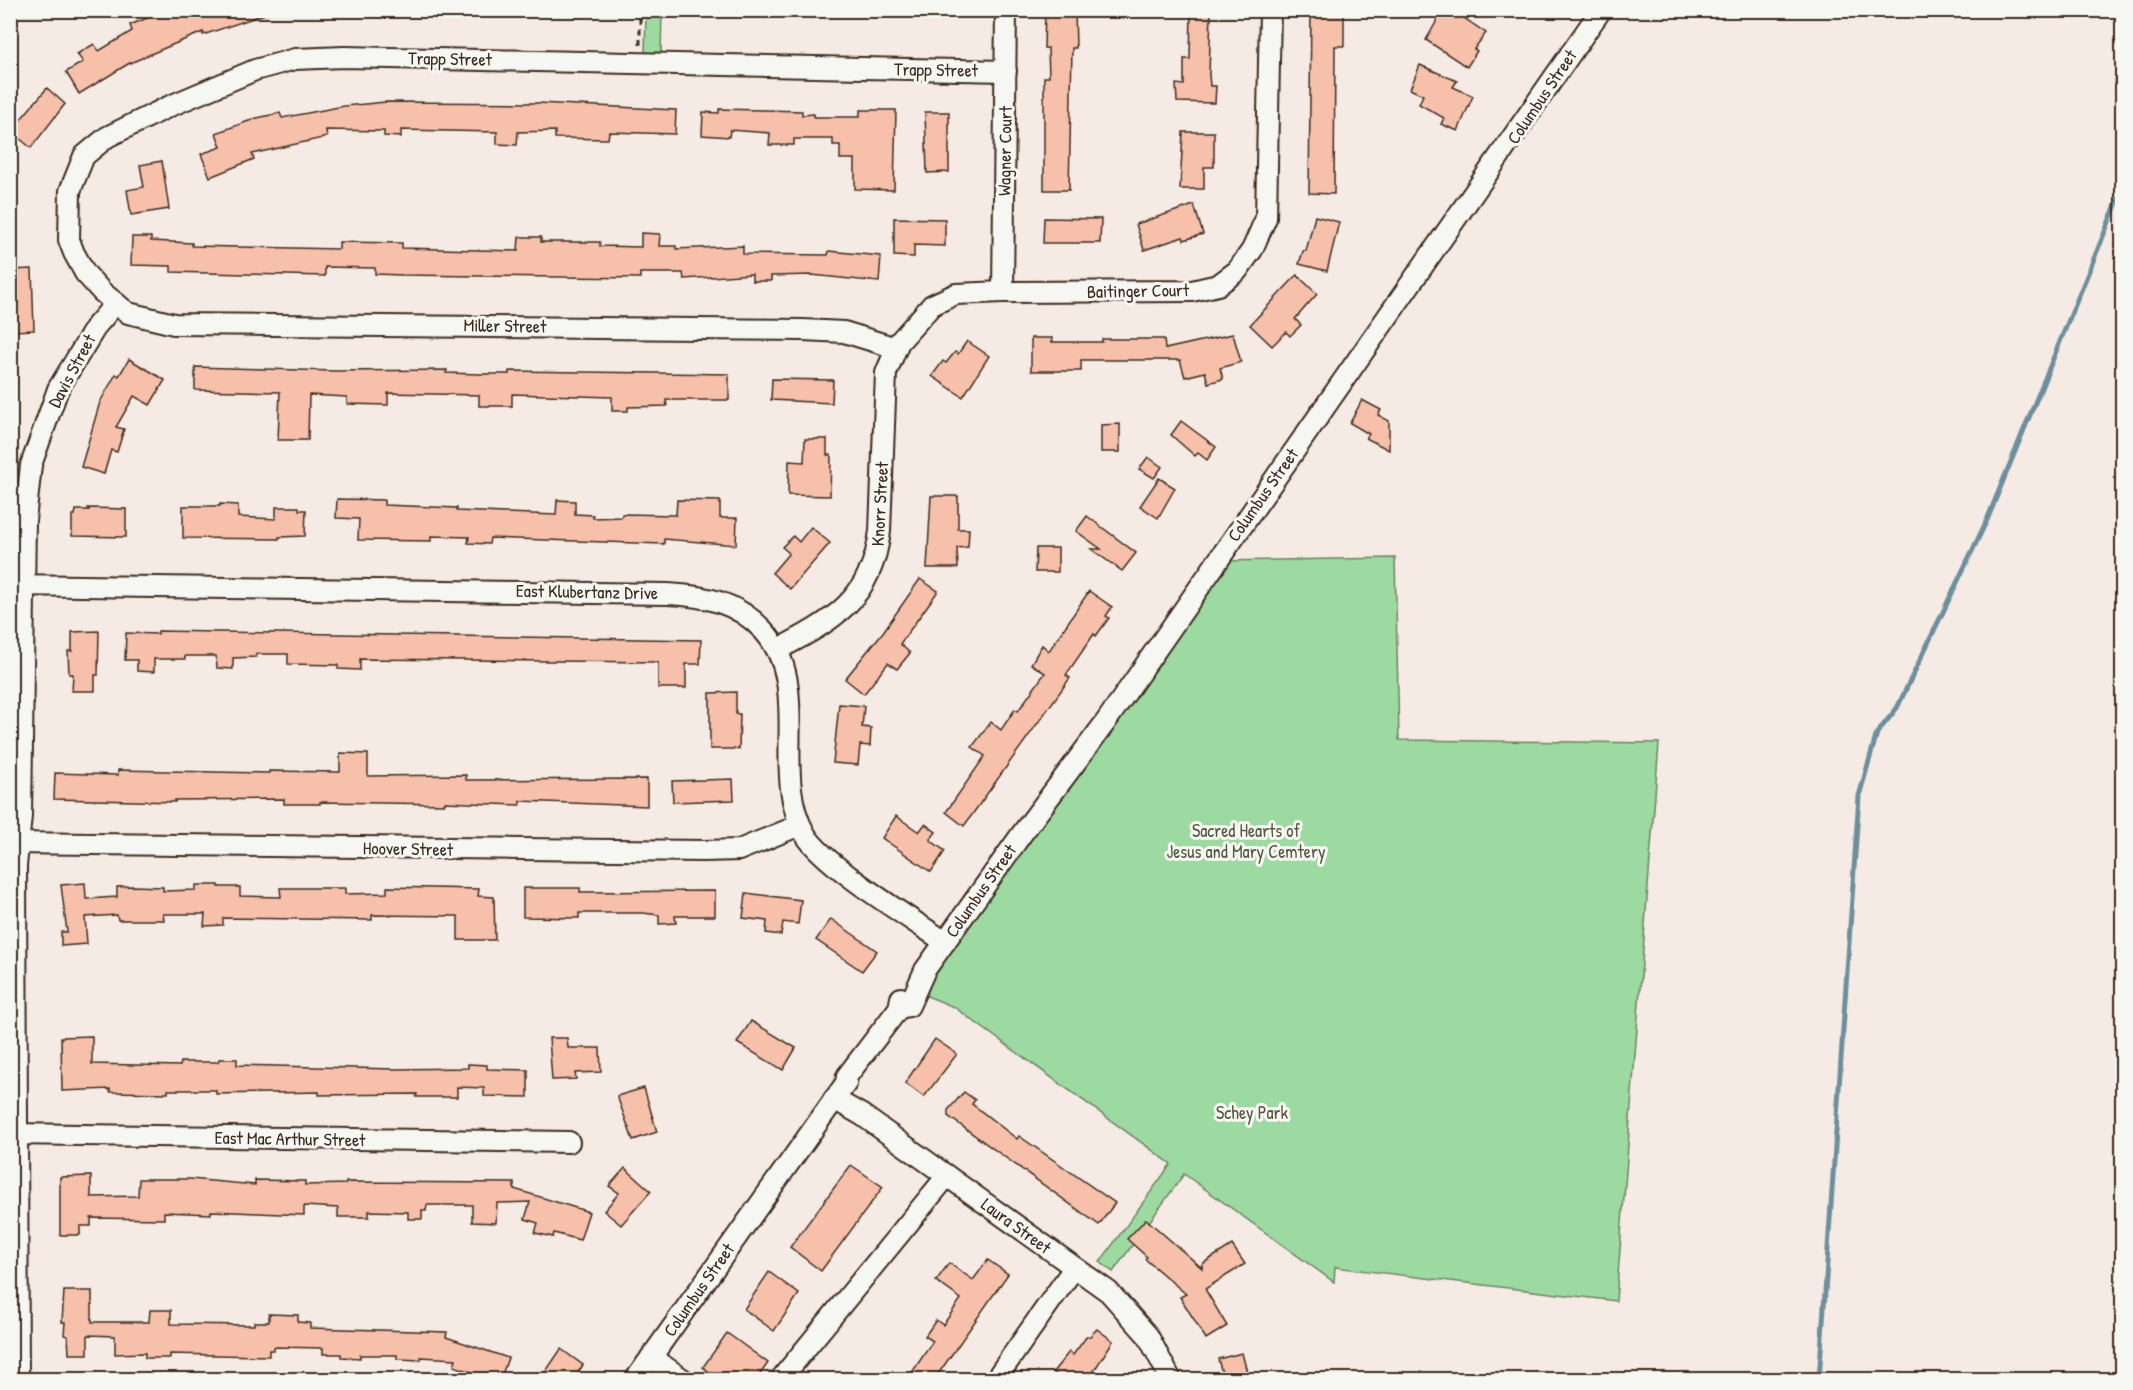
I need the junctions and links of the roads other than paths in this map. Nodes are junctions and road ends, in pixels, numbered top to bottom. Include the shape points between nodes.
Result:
1 (1006, 10) edge
2 (1270, 10) edge
3 (1601, 10) edge
4 (1006, 71) junction
5 (1002, 292) junction
6 (116, 303) junction
7 (896, 348) junction
8 (17, 585) edge
9 (777, 650) junction
10 (800, 825) junction
11 (15, 843) edge
12 (945, 942) junction
13 (834, 1099) junction
14 (14, 1134) edge
15 (569, 1142) dead end
16 (947, 1176) junction
17 (1074, 1268) junction
18 (651, 1357) junction
19 (18, 1380) edge
20 (635, 1380) edge
21 (684, 1380) edge
22 (780, 1380) edge
23 (995, 1380) edge
24 (1172, 1380) edge

1 - 4 street, Wagner Court
2 - 5 street, Baitinger Court via 1266,218 1252,250 1237,271 1218,285 1192,291
3 - 12 street, Columbus Street via 1105,723
4 - 5 street, Wagner Court
4 - 6 street, Trapp Street via 356,57 295,59 255,70 170,106 107,137 84,156 70,191 69,240 86,273
5 - 7 street, Baitinger Court via 956,294 932,304
6 - 7 street, Miller Street via 128,313 174,324 803,330 843,332
6 - 8 street, Davis Street via 58,389 31,465
7 - 9 street, Knorr Street via 886,373 877,555 852,600 828,623
8 - 9 street, East Klubertanz Drive via 693,595 732,606 754,621
8 - 11 street, Davis Street
9 - 10 street, East Klubertanz Drive via 783,665 788,707 791,799
10 - 11 street, Hoover Street via 739,850 705,851
10 - 12 street, East Klubertanz Drive via 806,837 833,863
11 - 14 street, Davis Street
12 - 13 street, Columbus Street via 921,977 909,1005 899,1008 878,1039 871,1042
13 - 16 street, Laura Street
13 - 18 street, Columbus Street
14 - 15 street, East Mac Arthur Street
14 - 19 street, Davis Street
16 - 17 street, Laura Street
16 - 22 street
17 - 23 street
17 - 24 street, Laura Street via 1109,1292 1148,1336
18 - 20 street, Columbus Street
18 - 21 street

